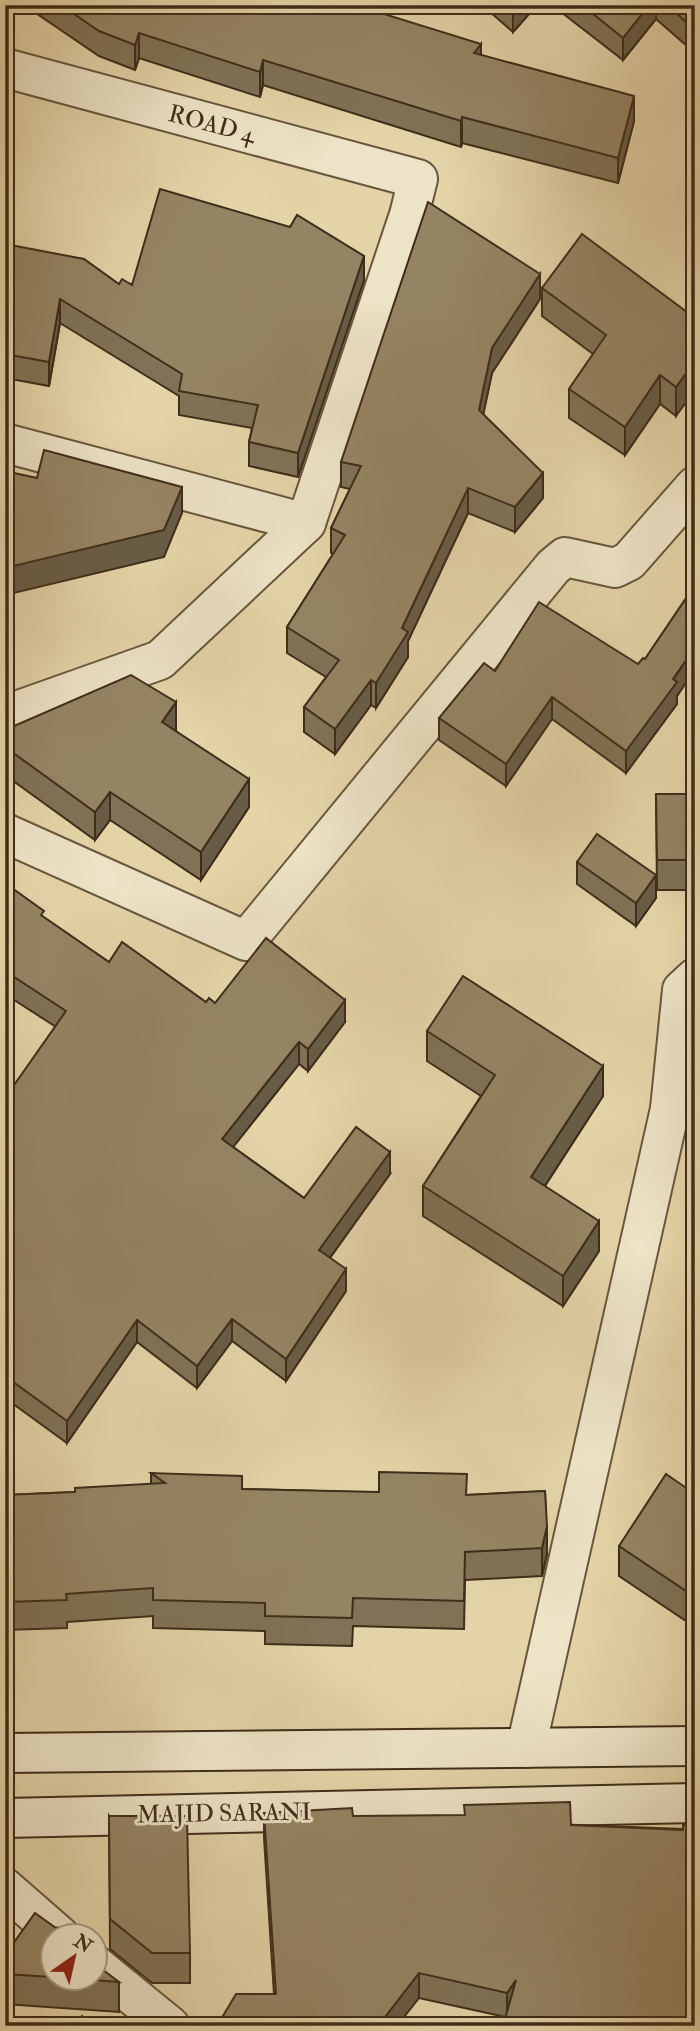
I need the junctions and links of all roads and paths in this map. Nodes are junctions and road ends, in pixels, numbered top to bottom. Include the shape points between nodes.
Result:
1 (5, 68) edge
2 (5, 443) edge
3 (695, 486) edge
4 (306, 523) junction
5 (5, 715) edge
6 (5, 833) edge
7 (695, 978) edge
8 (683, 1110) edge
9 (695, 1746) edge
10 (526, 1748) junction
11 (5, 1754) edge
12 (695, 1803) edge
13 (5, 1818) edge
14 (5, 1888) edge
15 (45, 1923) edge
16 (108, 1975) edge
17 (170, 2026) edge

1 - 4 street, ROAD 4 via 418,180
2 - 4 street
3 - 6 street via 629,561 615,568 565,557 553,567 246,941
4 - 5 street via 160,660
7 - 8 street via 682,990
8 - 10 street
9 - 10 street
10 - 11 street
12 - 13 street, MAJID SARANI
14 - 15 street
16 - 17 street

